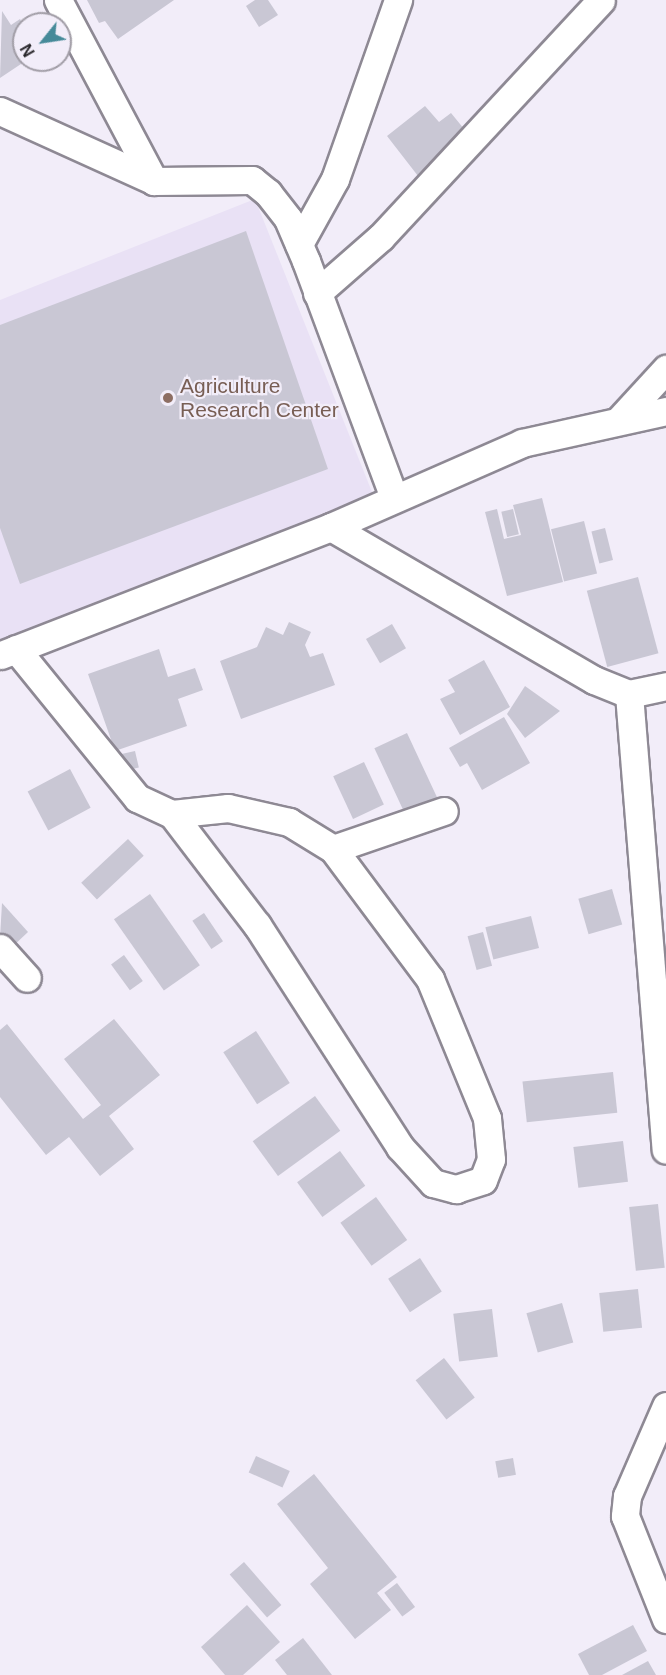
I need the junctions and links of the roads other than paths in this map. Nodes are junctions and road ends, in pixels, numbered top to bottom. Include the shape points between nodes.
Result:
1 (58, 0) edge
2 (398, 0) edge
3 (602, 0) edge
4 (0, 111) edge
5 (154, 181) junction
6 (299, 244) junction
7 (317, 293) junction
8 (666, 369) edge
9 (666, 411) edge
10 (621, 418) junction
11 (394, 498) junction
12 (331, 527) junction
13 (8, 652) edge
14 (666, 686) edge
15 (628, 694) junction
16 (444, 811) dead end
17 (172, 814) junction
18 (333, 849) junction
19 (656, 933) edge
20 (0, 948) edge
21 (27, 978) dead end
22 (666, 1150) edge
23 (666, 1406) edge
24 (666, 1618) edge

1 - 5 street
2 - 6 street via 335,178
3 - 7 street via 381,237
4 - 5 street
5 - 6 street via 252,180 281,211
6 - 7 street
7 - 11 street
8 - 10 street
9 - 10 street
10 - 11 street via 522,443
11 - 12 street
12 - 13 street
12 - 15 street via 474,614 594,680
13 - 17 street via 137,798
14 - 15 street
15 - 19 street
16 - 18 street
17 - 18 street via 228,808 289,822
17 - 18 street via 257,925 400,1148 433,1183 456,1189 483,1180 491,1159 487,1118 430,979
19 - 22 street
20 - 21 street
23 - 24 street via 627,1496 625,1516

